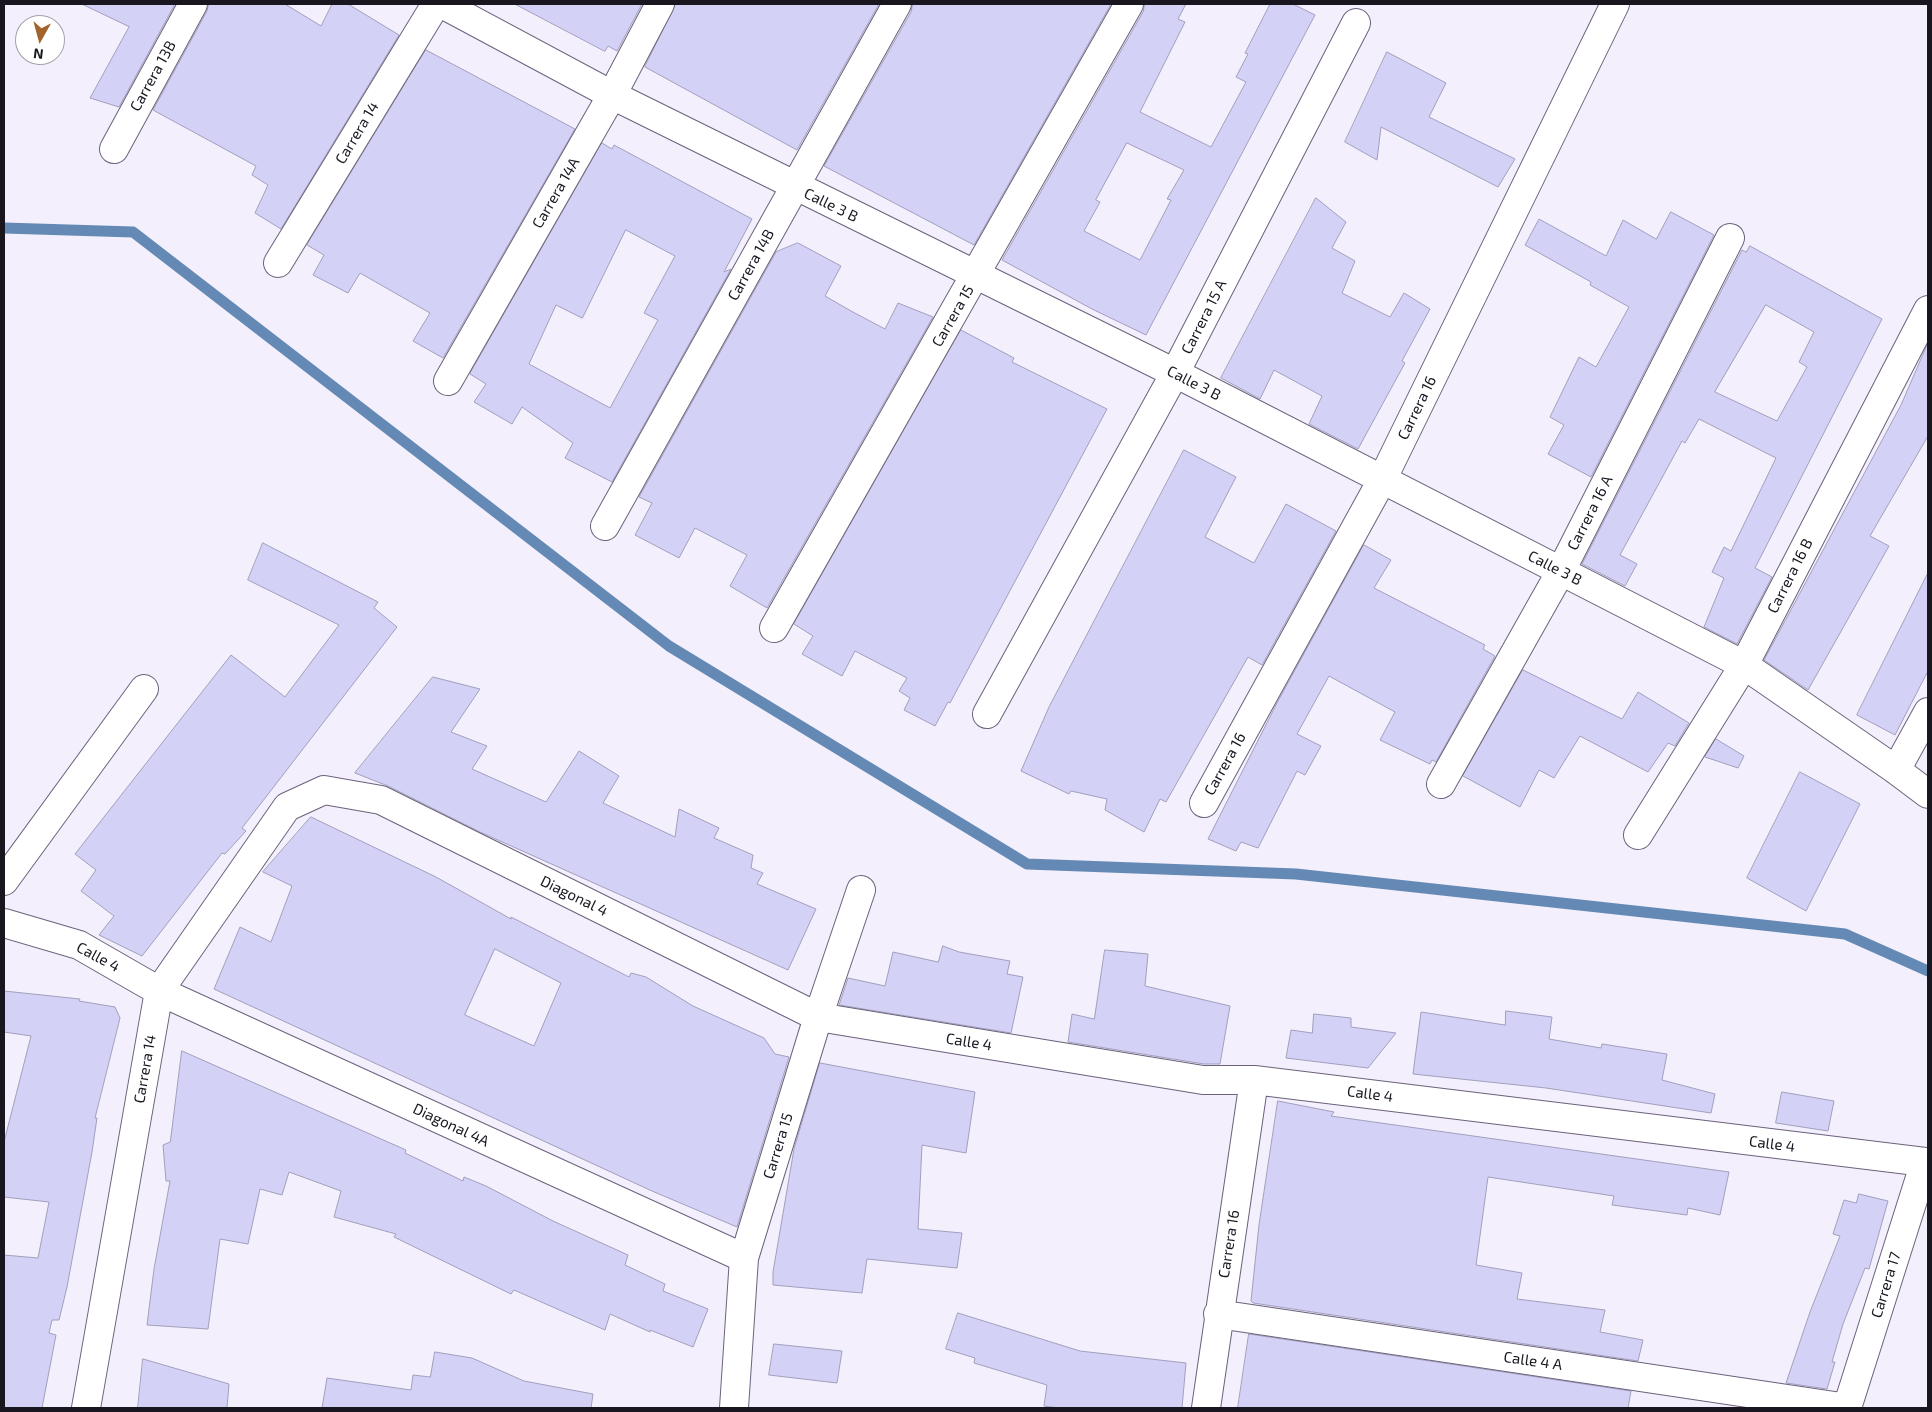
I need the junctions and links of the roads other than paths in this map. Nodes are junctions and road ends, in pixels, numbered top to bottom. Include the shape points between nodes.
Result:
1 (193, 4) edge
2 (436, 4) edge
3 (442, 4) edge
4 (660, 4) edge
5 (897, 4) edge
6 (1129, 4) edge
7 (1615, 4) edge
8 (1356, 23) dead end
9 (612, 95) junction
10 (114, 149) dead end
11 (794, 186) junction
12 (1730, 238) dead end
13 (278, 263) dead end
14 (976, 276) junction
15 (1928, 310) edge
16 (1175, 373) junction
17 (448, 381) dead end
18 (1382, 480) junction
19 (605, 526) dead end
20 (1561, 571) junction
21 (774, 628) dead end
22 (1744, 665) junction
23 (144, 689) dead end
24 (1928, 712) edge
25 (987, 714) dead end
26 (1896, 770) junction
27 (1442, 784) dead end
28 (324, 790) joint
29 (1928, 794) edge
30 (1204, 803) dead end
31 (1638, 835) dead end
32 (4, 881) edge
33 (861, 890) dead end
34 (4, 923) edge
35 (159, 991) junction
36 (818, 1017) junction
37 (1254, 1080) junction
38 (1924, 1162) joint
39 (744, 1258) junction
40 (1218, 1314) junction
41 (86, 1408) edge
42 (734, 1408) edge
43 (1206, 1408) edge
44 (1848, 1408) edge

1 - 10 street, Carrera 13B
2 - 13 street, Carrera 14
3 - 9 street, Calle 3 B
4 - 9 street, Carrera 14A
5 - 11 street, Carrera 14B
6 - 14 street, Carrera 15
7 - 18 street, Carrera 16
8 - 16 street, Carrera 15 A
9 - 11 street, Calle 3 B
9 - 17 street, Carrera 14A
11 - 14 street, Calle 3 B
11 - 19 street, Carrera 14B
12 - 20 street, Carrera 16 A
14 - 16 street, Calle 3 B
14 - 21 street, Carrera 15
15 - 22 street, Carrera 16 B
16 - 18 street, Calle 3 B
16 - 25 street, Carrera 15 A
18 - 20 street, Calle 3 B
18 - 30 street, Carrera 16
20 - 22 street, Calle 3 B
20 - 27 street, Carrera 16 A
22 - 26 street, Calle 3 B
22 - 31 street, Carrera 16 B
23 - 32 street
24 - 26 street
26 - 29 street, Calle 3 B
28 - 35 street, Carrera 14 via 287,806
28 - 36 street, Diagonal 4 via 381,800
33 - 36 street, Carrera 15
34 - 35 street, Calle 4 via 80,945
35 - 39 street, Diagonal 4A
35 - 41 street, Carrera 14
36 - 37 street, Calle 4 via 1202,1080
36 - 39 street, Carrera 15
37 - 38 street, Calle 4
37 - 40 street, Carrera 16
38 - 44 street, Carrera 17
39 - 42 street, Carrera 15
40 - 43 street, Carrera 16
40 - 44 street, Calle 4 A

